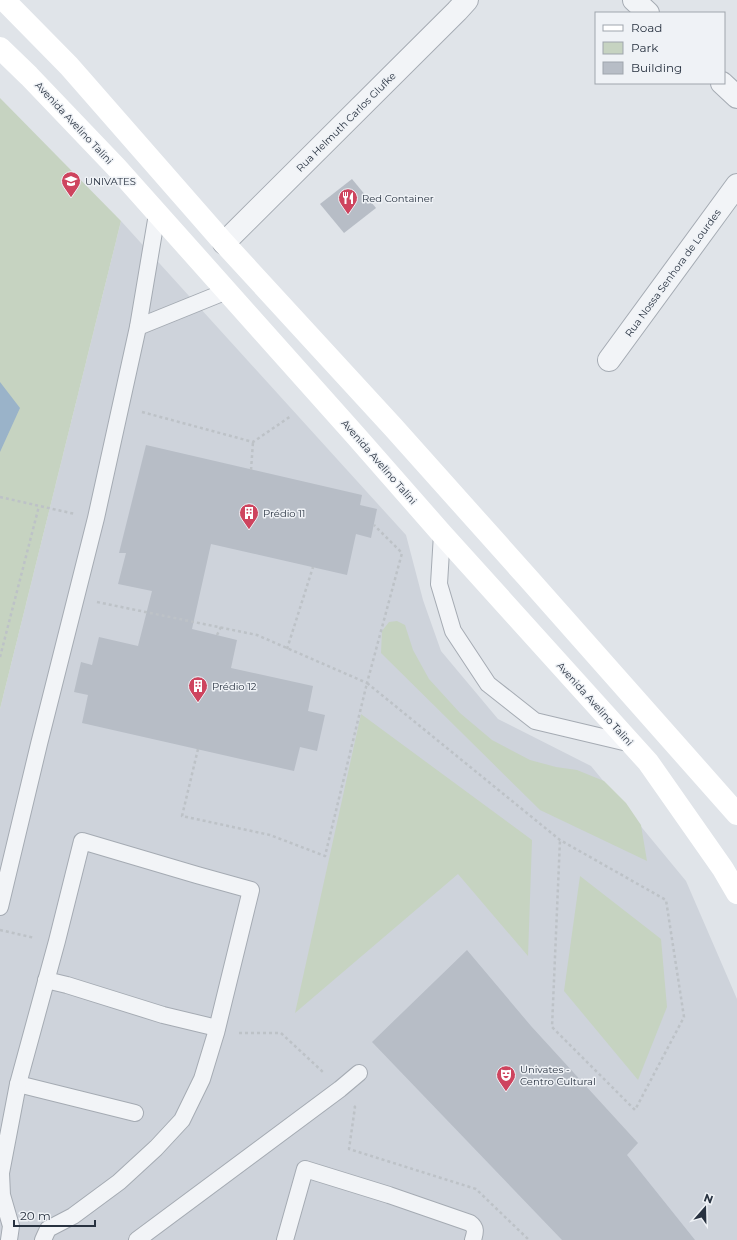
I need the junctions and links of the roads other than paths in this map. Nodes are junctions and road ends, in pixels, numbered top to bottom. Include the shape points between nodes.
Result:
1 (4, 0) edge
2 (467, 0) edge
3 (634, 0) edge
4 (647, 12) edge
5 (0, 48) edge
6 (723, 84) edge
7 (737, 97) edge
8 (737, 185) edge
9 (158, 214) junction
10 (224, 243) junction
11 (227, 291) junction
12 (138, 327) junction
13 (609, 360) dead end
14 (442, 534) junction
15 (632, 744) junction
16 (737, 814) edge
17 (737, 893) edge
18 (0, 907) edge
19 (46, 980) junction
20 (217, 1030) junction
21 (359, 1073) dead end
22 (18, 1084) junction
23 (135, 1113) dead end
24 (9, 1240) edge
25 (43, 1240) edge
26 (136, 1240) edge
27 (285, 1240) edge
28 (473, 1240) edge

1 - 10 main road via 69,66
2 - 10 street, Rua Helmuth Carlos Glufke
3 - 4 street
5 - 9 main road, Avenida Avelino Talini via 30,76
6 - 7 street
8 - 13 street, Rua Nossa Senhora de Lourdes
9 - 11 main road, Avenida Avelino Talini
9 - 12 lane
10 - 16 main road via 481,526
11 - 12 lane
11 - 14 main road, Avenida Avelino Talini
12 - 18 lane via 96,518
14 - 15 main road, Avenida Avelino Talini
14 - 15 lane via 439,584 453,631 488,684 536,721
15 - 17 main road, Avenida Avelino Talini via 648,762
19 - 20 lane
19 - 20 lane via 82,841 251,890
19 - 22 lane
20 - 25 lane via 202,1079 182,1120 119,1182 73,1216 48,1229
21 - 26 lane
22 - 23 lane
22 - 24 lane via 1,1173 2,1195 11,1226
27 - 28 lane via 305,1169 389,1194 470,1223 475,1231

